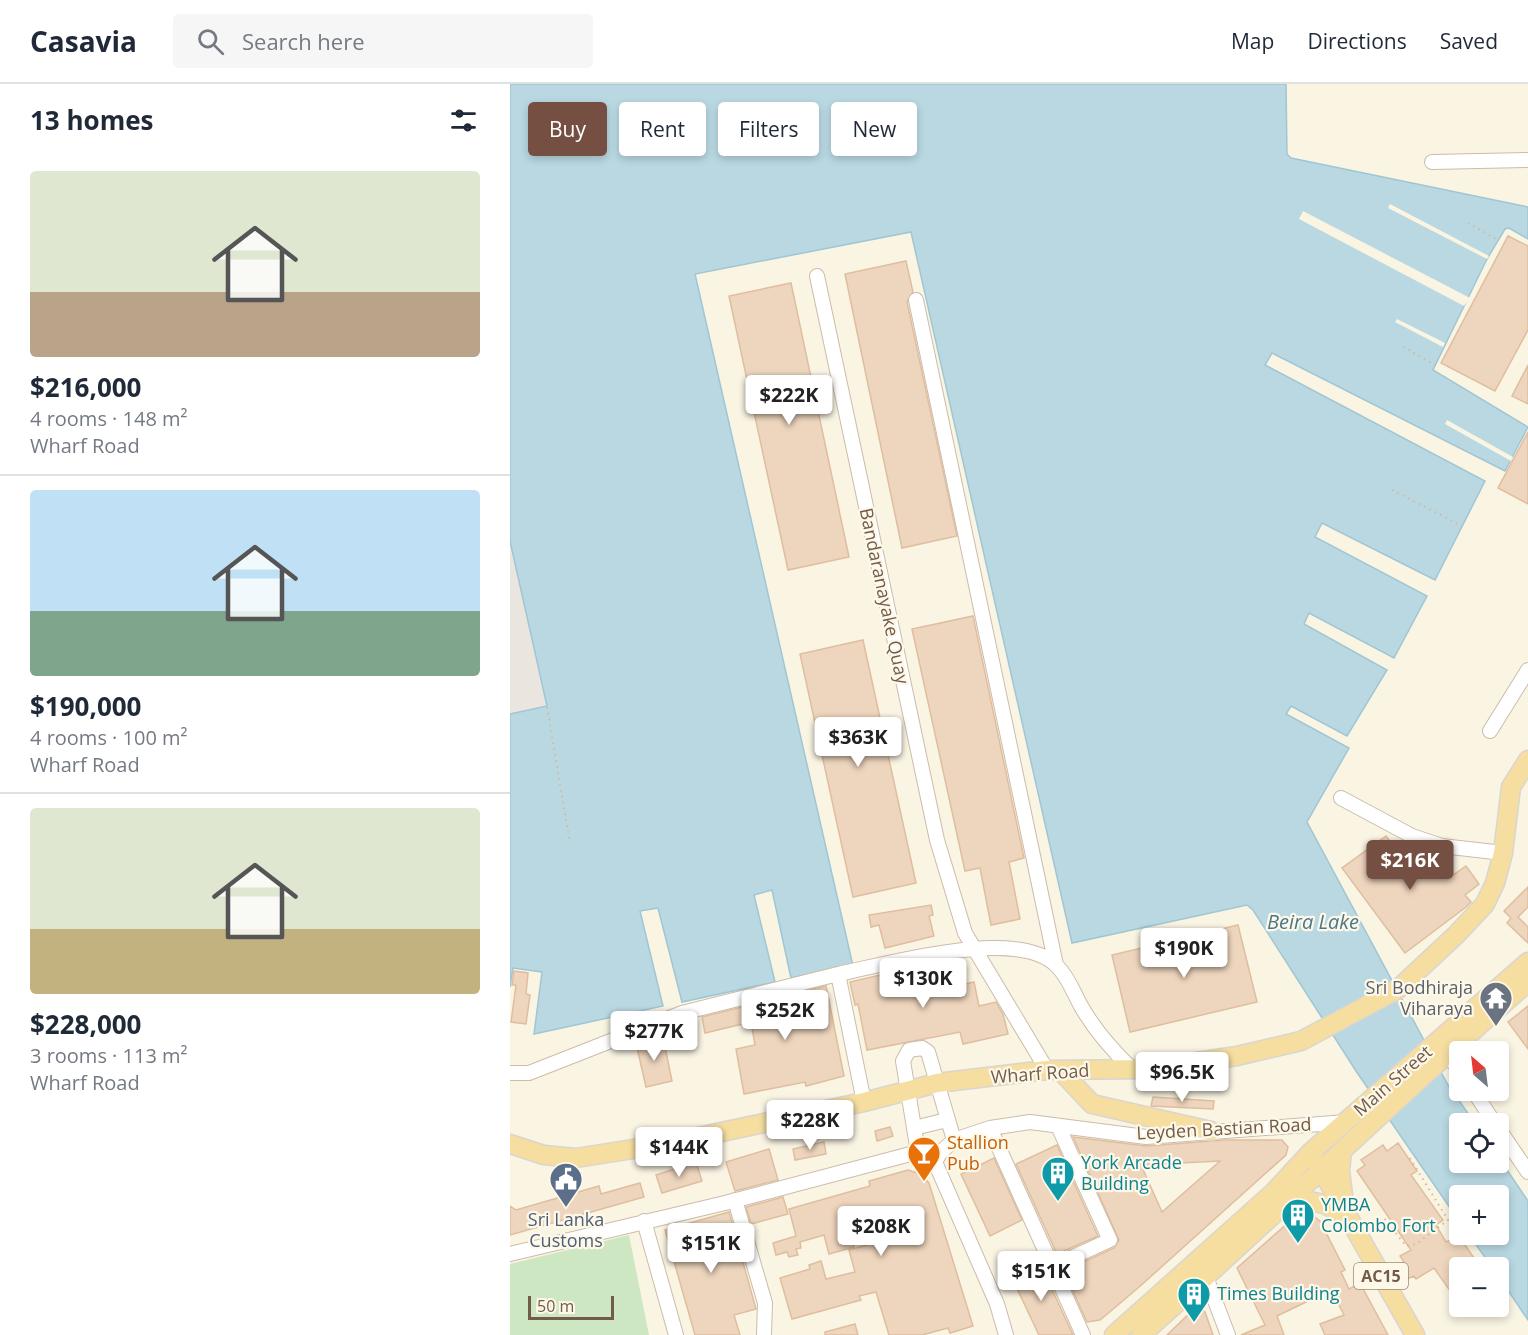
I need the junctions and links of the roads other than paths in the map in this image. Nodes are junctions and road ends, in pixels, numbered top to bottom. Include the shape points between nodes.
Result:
1 (1528, 159) edge
2 (1432, 162) dead end
3 (817, 276) dead end
4 (916, 300) dead end
5 (1528, 670) edge
6 (1490, 731) dead end
7 (1528, 760) edge
8 (1341, 798) dead end
9 (1503, 853) junction
10 (972, 947) junction
11 (1528, 962) edge
12 (1056, 965) junction
13 (838, 974) junction
14 (1528, 982) edge
15 (1440, 1054) junction
16 (1449, 1062) edge
17 (1054, 1070) junction
18 (1133, 1070) junction
19 (510, 1073) edge
20 (937, 1083) junction
21 (907, 1092) junction
22 (864, 1102) junction
23 (1373, 1110) junction
24 (947, 1120) junction
25 (1347, 1122) junction
26 (1058, 1126) junction
27 (914, 1128) junction
28 (990, 1128) junction
29 (1211, 1131) junction
30 (954, 1140) junction
31 (510, 1144) edge
32 (1509, 1144) edge
33 (1342, 1151) junction
34 (918, 1152) junction
35 (1311, 1152) junction
36 (936, 1162) junction
37 (1322, 1169) junction
38 (1528, 1172) edge
39 (1294, 1198) junction
40 (735, 1200) junction
41 (1347, 1216) junction
42 (644, 1221) junction
43 (510, 1254) edge
44 (1051, 1267) junction
45 (1206, 1277) junction
46 (997, 1304) junction
47 (676, 1335) edge
48 (764, 1335) edge
49 (1006, 1335) edge
50 (1015, 1335) edge
51 (1083, 1335) edge
52 (1114, 1335) edge
53 (1141, 1335) edge
54 (1228, 1335) edge
55 (1415, 1335) edge

1 - 2 street
3 - 10 street, Bandaranayake Quay via 936,840
4 - 12 street
5 - 6 street
7 - 9 main road, Wharf Road via 1511,787
8 - 9 street via 1412,836 1442,846
9 - 18 main road, Wharf Road via 1485,904 1398,989 1301,1041 1237,1056
10 - 12 street via 1035,952
10 - 13 street
10 - 17 street, Bandaranayake Quay
11 - 15 main road, Main Street
12 - 18 street via 1102,1039
13 - 19 street via 682,1012 529,1073
13 - 22 street
14 - 15 main road, Main Street
15 - 16 street
15 - 23 main road, Main Street
17 - 18 main road, Wharf Road
17 - 20 main road, Wharf Road
17 - 29 main road via 1092,1104
20 - 21 main road, Wharf Road
20 - 21 street via 928,1052 922,1048 909,1050 903,1061
20 - 24 street
21 - 22 main road, Wharf Road
21 - 27 street
22 - 31 main road, Wharf Road via 665,1144 576,1158 544,1155
23 - 25 main road, Main Street
23 - 33 main road, Main Street
24 - 27 street
24 - 30 street
25 - 29 street, Leyden Bastian Road
25 - 35 main road, Main Street
26 - 28 street, Leyden Bastian Road via 1030,1122
26 - 29 street, Leyden Bastian Road via 1146,1137
26 - 44 street via 1110,1240
27 - 34 street
28 - 30 street, Leyden Bastian Road
28 - 44 street
30 - 36 street
32 - 38 street
33 - 37 main road, Main Street
33 - 41 main road via 1340,1171
34 - 36 street
34 - 40 street
35 - 37 main road
35 - 52 main road, Main Street via 1274,1192
36 - 46 street
37 - 39 main road, Main Street
37 - 41 main road, AC15
39 - 41 main road via 1324,1204
39 - 45 main road, Main Street
40 - 42 street
40 - 48 street via 765,1303
41 - 55 main road, AC15
42 - 43 street
42 - 47 street
44 - 51 street
45 - 53 main road, Main Street
45 - 54 street
46 - 49 street
46 - 50 street

